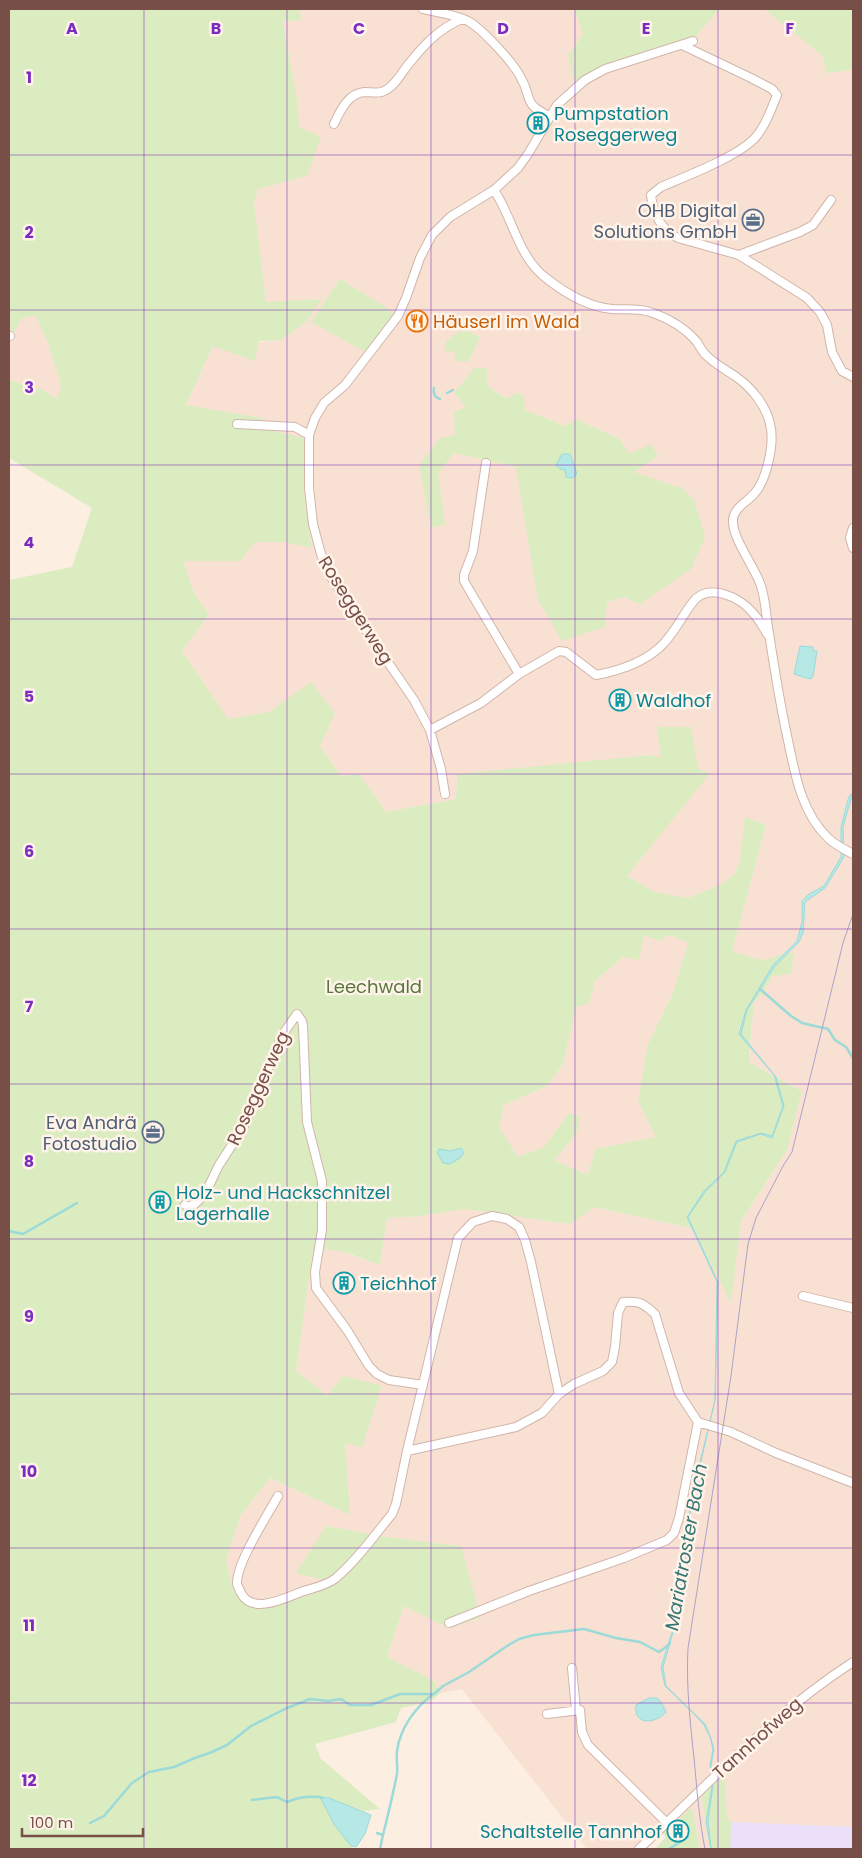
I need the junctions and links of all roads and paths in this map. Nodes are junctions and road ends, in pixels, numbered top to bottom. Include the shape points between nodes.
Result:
1 (423, 9) edge
2 (462, 19) junction
3 (693, 41) dead end
4 (682, 45) junction
5 (549, 116) junction
6 (334, 124) dead end
7 (494, 190) junction
8 (831, 200) dead end
9 (738, 255) junction
10 (853, 377) edge
11 (237, 424) dead end
12 (309, 435) junction
13 (486, 463) dead end
14 (853, 528) edge
15 (853, 548) edge
16 (769, 637) junction
17 (519, 674) junction
18 (430, 730) junction
19 (445, 794) dead end
20 (851, 852) edge
21 (185, 1205) dead end
22 (803, 1296) dead end
23 (853, 1308) edge
24 (423, 1385) junction
25 (560, 1394) junction
26 (701, 1422) junction
27 (407, 1451) junction
28 (853, 1484) edge
29 (278, 1496) dead end
30 (449, 1623) dead end
31 (853, 1662) edge
32 (572, 1668) dead end
33 (579, 1712) junction
34 (548, 1714) dead end
35 (666, 1823) junction
36 (639, 1849) edge

1 - 2 street
2 - 5 street via 477,28 516,68 528,100
2 - 6 street via 437,33 383,92 361,93 350,99
3 - 4 street, Roseggerweg
4 - 5 street, Roseggerweg via 605,69 585,80
4 - 9 street via 772,89 777,95 755,138 742,149 651,195 662,227 669,234
5 - 7 street, Roseggerweg via 523,161
7 - 12 street, Roseggerweg via 450,217 432,235 398,316 345,385 324,403
7 - 16 street via 526,256 544,277 590,304 648,312 678,326 698,343 706,356 746,386 765,409 771,426 770,457 765,475 755,493 732,518 733,531 762,587
8 - 9 street via 813,225
9 - 10 street via 807,298 827,325 832,352 842,371
11 - 12 street via 295,427
12 - 18 street, Roseggerweg via 309,488 313,524 321,554 340,592 414,700
13 - 17 street via 473,551 464,581
14 - 15 street via 850,538
16 - 17 street via 752,612 738,600 706,592 694,600 659,649 641,661 596,675 566,652 559,651
16 - 20 street via 800,793 827,838
17 - 18 street via 481,703
18 - 19 street, Roseggerweg
21 - 24 street, Roseggerweg via 195,1204 211,1184 243,1128 283,1034 297,1014 303,1026 307,1122 322,1181 322,1230 314,1272 316,1288 377,1374 389,1380
22 - 23 street
24 - 25 street via 458,1238 473,1222 492,1216 507,1219 519,1227 525,1240
24 - 27 street
25 - 26 street via 603,1371 612,1362 618,1313 623,1302 636,1301 655,1314 679,1393
25 - 27 street via 542,1413 516,1427
26 - 28 street
26 - 30 street via 679,1518 667,1540
27 - 29 street via 392,1514 346,1568 320,1586 264,1604 252,1603 242,1596 237,1584 239,1573
31 - 35 street, Tannhofweg via 787,1710
32 - 33 street
33 - 34 street
33 - 35 street via 588,1745
35 - 36 street, Tannhofweg

